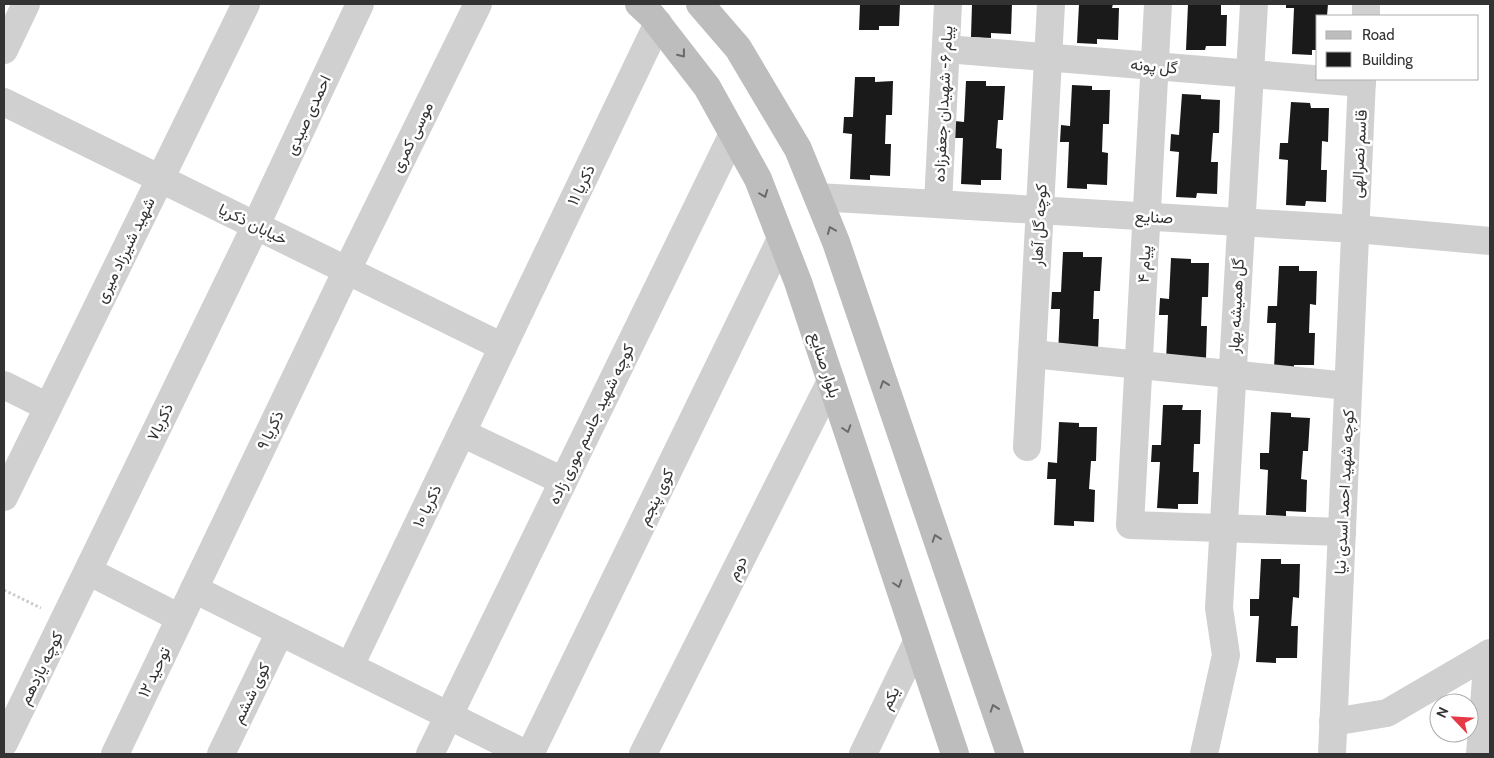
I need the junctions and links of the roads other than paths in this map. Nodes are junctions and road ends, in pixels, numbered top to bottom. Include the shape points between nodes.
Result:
1 (26, 4) edge
2 (246, 4) edge
3 (360, 4) edge
4 (478, 4) edge
5 (639, 4) edge
6 (700, 4) edge
7 (948, 4) edge
8 (1052, 4) edge
9 (1158, 4) edge
10 (1254, 4) edge
11 (658, 23) junction
12 (946, 49) junction
13 (4, 50) edge
14 (1048, 58) junction
15 (1154, 66) junction
16 (1250, 74) junction
17 (1316, 78) edge
18 (1346, 80) edge
19 (1362, 81) edge
20 (4, 102) edge
21 (733, 134) junction
22 (160, 178) junction
23 (818, 197) junction
24 (938, 204) junction
25 (1040, 210) junction
26 (1146, 217) junction
27 (1242, 222) junction
28 (256, 226) junction
29 (1356, 229) junction
30 (781, 239) junction
31 (1490, 241) edge
32 (347, 270) junction
33 (503, 347) junction
34 (1032, 354) junction
35 (1139, 365) junction
36 (1232, 374) junction
37 (831, 381) junction
38 (4, 385) edge
39 (1348, 386) junction
40 (48, 407) junction
41 (462, 432) junction
42 (1027, 447) dead end
43 (563, 481) junction
44 (4, 497) edge
45 (1223, 528) junction
46 (1342, 532) junction
47 (88, 571) junction
48 (194, 589) junction
49 (180, 618) junction
50 (64, 619) joint
51 (280, 632) junction
52 (918, 642) junction
53 (1489, 654) edge
54 (350, 666) junction
55 (449, 715) junction
56 (1333, 722) junction
57 (4, 744) edge
58 (646, 753) edge
59 (115, 754) edge
60 (221, 754) edge
61 (430, 754) edge
62 (526, 754) edge
63 (530, 754) edge
64 (863, 754) edge
65 (955, 754) edge
66 (1010, 754) edge
67 (1204, 754) edge
68 (1332, 754) edge
69 (1480, 754) edge

1 - 13 street
2 - 22 street, شهید شیرزاد میری
3 - 28 street, احمدی صیدی
4 - 32 street, موسی کمری
5 - 11 street, بلوار صنایع
6 - 23 street via 738,48 798,149
7 - 12 street, پیام ۶- شهیدان جعفرزاده
8 - 14 street, کوچه گل آهار
9 - 15 street, پیام ۴
10 - 16 street, گل همیشه بهار
11 -> 21 street, بلوار صنایع via 707,87
11 - 33 street, ذکریا ۱۱
12 - 14 street, گل پونه
12 - 24 street, پیام ۶- شهیدان جعفرزاده
14 - 15 street, گل پونه
14 - 25 street, کوچه گل آهار
15 - 16 street, گل پونه
15 - 26 street, پیام ۴
16 - 17 street, گل پونه
16 - 27 street, گل همیشه بهار
18 - 19 street, گل پونه
19 - 29 street, قاسم نصرالهی
20 - 22 street, خیابان ذکریا
21 -> 30 street, بلوار صنایع via 758,179
21 - 43 street, کوچه شهید جاسم موری زاده
22 - 28 street, خیابان ذکریا
22 - 40 street, شهید شیرزاد میری
23 - 24 street, صنایع
66 -> 23 street
24 - 25 street, صنایع
25 - 26 street, صنایع
25 - 34 street, کوچه گل آهار
26 - 27 street, صنایع
26 - 35 street, پیام ۴
27 - 29 street, صنایع
27 - 36 street, گل همیشه بهار
28 - 32 street, خیابان ذکریا
28 - 47 street, ذکریا۷
29 - 31 street, صنایع
29 - 39 street, کوچه شهید احمد اسدی نیا
30 - 37 street, بلوار صنایع
30 - 63 street, کوی پنجم
32 - 33 street, خیابان ذکریا
32 - 48 street, ذکریا ۹
33 - 41 street, ذکریا ۱۰
34 - 35 street
34 - 42 street, کوچه گل آهار
35 - 36 street
35 - 45 street, پیام ۴ via 1130,525
36 - 39 street
36 - 45 street, گل همیشه بهار
37 -> 52 street, بلوار صنایع
37 - 58 street, دوم
38 - 40 street
39 - 46 street, کوچه شهید احمد اسدی نیا
40 - 44 street, شهید شیرزاد میری
41 - 43 street
41 - 54 street, ذکریا ۱۰
43 - 55 street, کوچه شهید جاسم موری زاده
45 - 46 street
45 - 67 street, گل همیشه بهار via 1219,608 1226,655
46 - 56 street, کوچه شهید احمد اسدی نیا
47 - 49 street
47 - 50 street, ذکریا۷
48 - 49 street, توحید ۱۲
48 - 51 street
49 - 59 street, توحید ۱۲
50 - 57 street, کوچه یازدهم
51 - 54 street
51 - 60 street, کوی ششم
52 - 64 street, یکم
52 - 65 street, بلوار صنایع
53 - 56 street via 1387,713
53 - 69 street
54 - 55 street
55 - 61 street, کوچه شهید جاسم موری زاده
55 - 62 street
56 - 68 street, کوچه شهید احمد اسدی نیا

